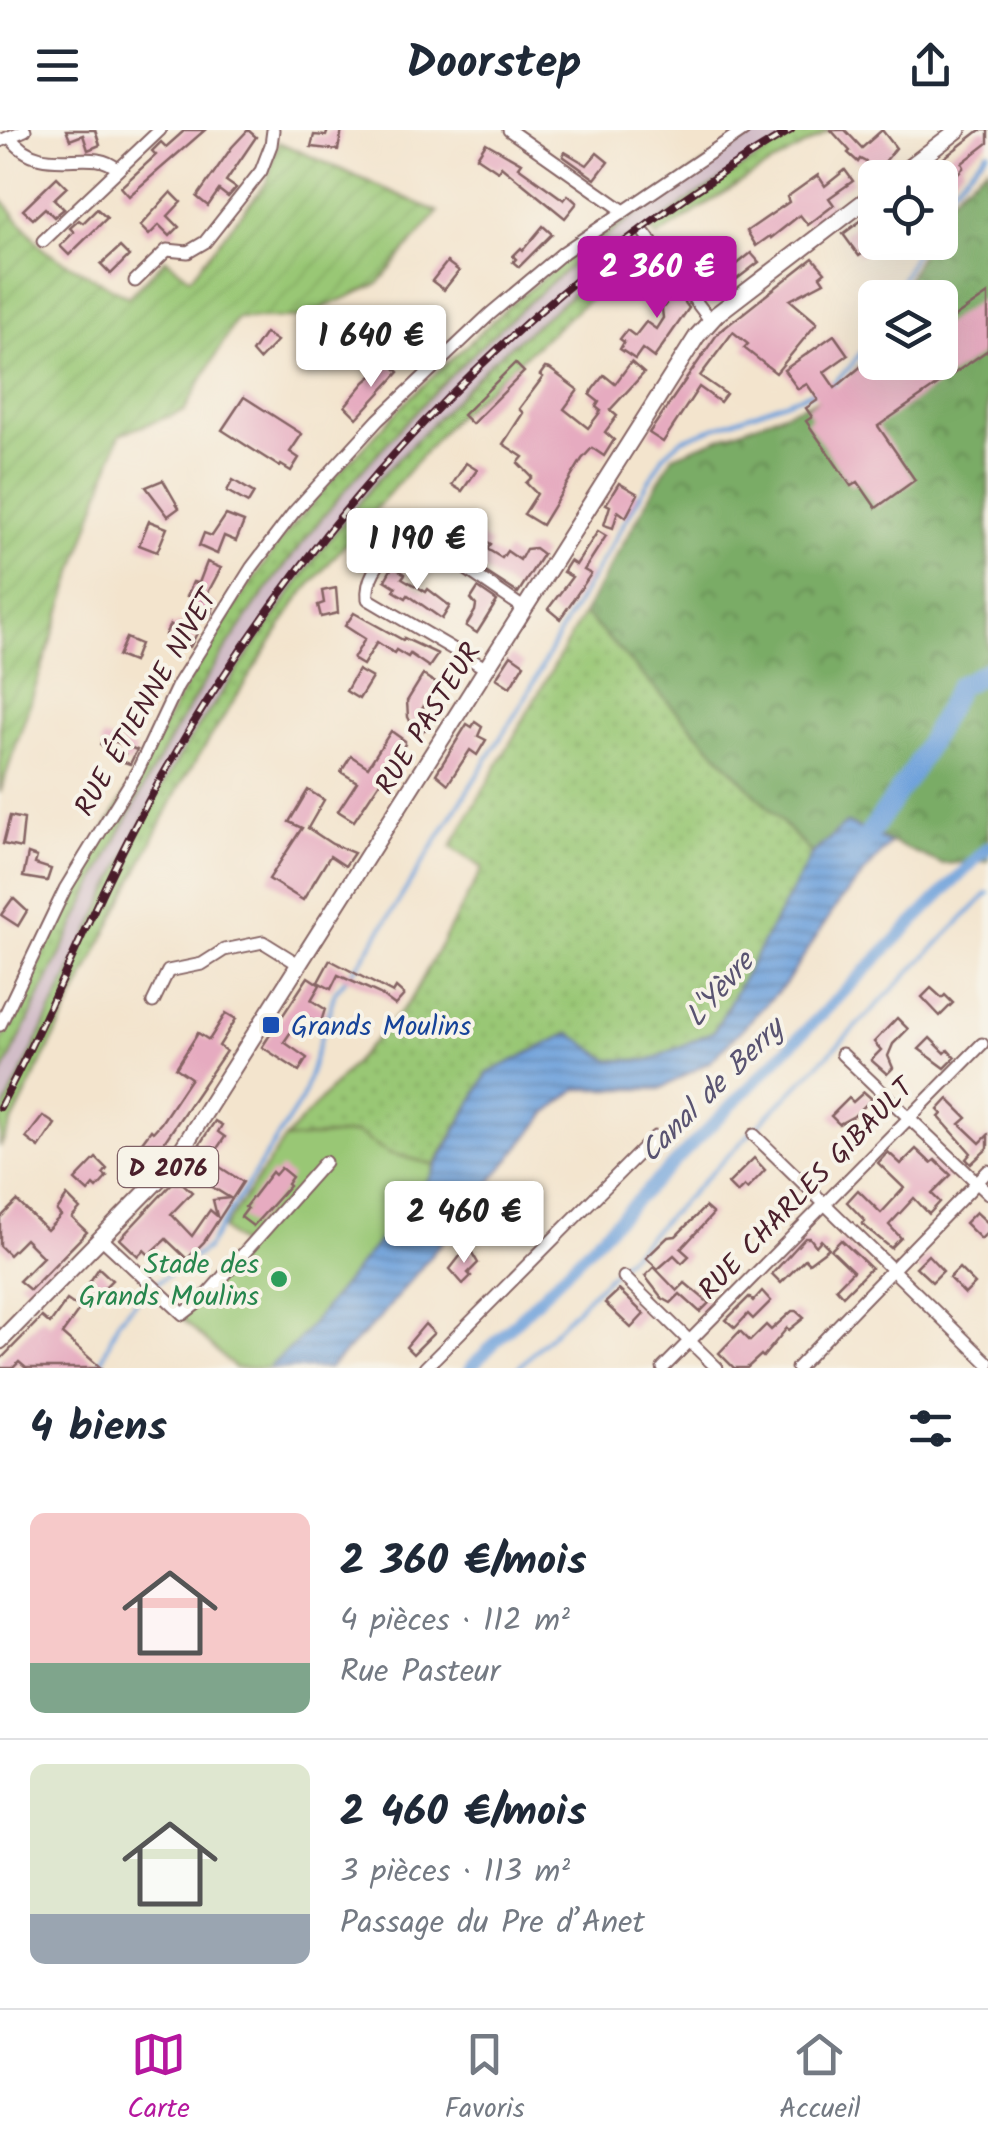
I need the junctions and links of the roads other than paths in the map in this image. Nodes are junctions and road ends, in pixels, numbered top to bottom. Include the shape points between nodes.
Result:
1 (24, 130) edge
2 (160, 130) edge
3 (273, 130) edge
4 (509, 130) edge
5 (744, 130) edge
6 (958, 130) edge
7 (5, 139) edge
8 (919, 160) edge
9 (117, 169) junction
10 (858, 206) edge
11 (624, 212) junction
12 (645, 234) dead end
13 (42, 241) dead end
14 (134, 281) dead end
15 (710, 320) junction
16 (394, 551) dead end
17 (438, 554) dead end
18 (525, 609) junction
19 (487, 669) junction
20 (300, 964) junction
21 (153, 1002) dead end
22 (0, 1025) edge
23 (982, 1044) dead end
24 (842, 1054) dead end
25 (910, 1116) junction
26 (654, 1136) dead end
27 (754, 1136) dead end
28 (325, 1162) dead end
29 (988, 1171) edge
30 (977, 1182) junction
31 (988, 1193) edge
32 (824, 1204) junction
33 (102, 1238) junction
34 (894, 1271) junction
35 (624, 1277) dead end
36 (0, 1341) edge
37 (690, 1341) junction
38 (988, 1363) edge
39 (425, 1368) edge
40 (663, 1368) edge
41 (718, 1368) edge
42 (797, 1368) edge

1 - 7 street
2 - 9 street
3 - 14 street via 261,171 206,242 188,252 167,250
4 - 11 street
5 - 11 street, RUE ÉTIENNE NIVET
6 - 8 main road
7 - 9 street via 34,156 110,162
9 - 13 street
10 - 15 main road, RUE PASTEUR / D 2076
11 - 22 street, RUE ÉTIENNE NIVET via 564,252 455,345 294,512 178,685 138,770 65,889
12 - 15 street
15 - 18 main road, RUE PASTEUR / D 2076
16 - 19 street via 367,586 368,599
17 - 18 street
18 - 19 main road, RUE PASTEUR / D 2076
19 - 20 main road, RUE PASTEUR / D 2076
20 - 21 street via 263,942 224,950 202,964 168,971
20 - 33 main road, D 2076 via 180,1152
23 - 25 street, RUE CHARLES GIBAULT
24 - 25 street
25 - 30 street
25 - 32 street, RUE CHARLES GIBAULT
26 - 39 street
27 - 32 street
28 - 33 street via 183,1314
29 - 30 street
30 - 31 street
30 - 34 street
32 - 34 street
32 - 37 street, RUE CHARLES GIBAULT
33 - 36 main road, D 2076
34 - 38 street
34 - 42 street
35 - 37 street
37 - 40 street, RUE CHARLES GIBAULT
37 - 41 street

